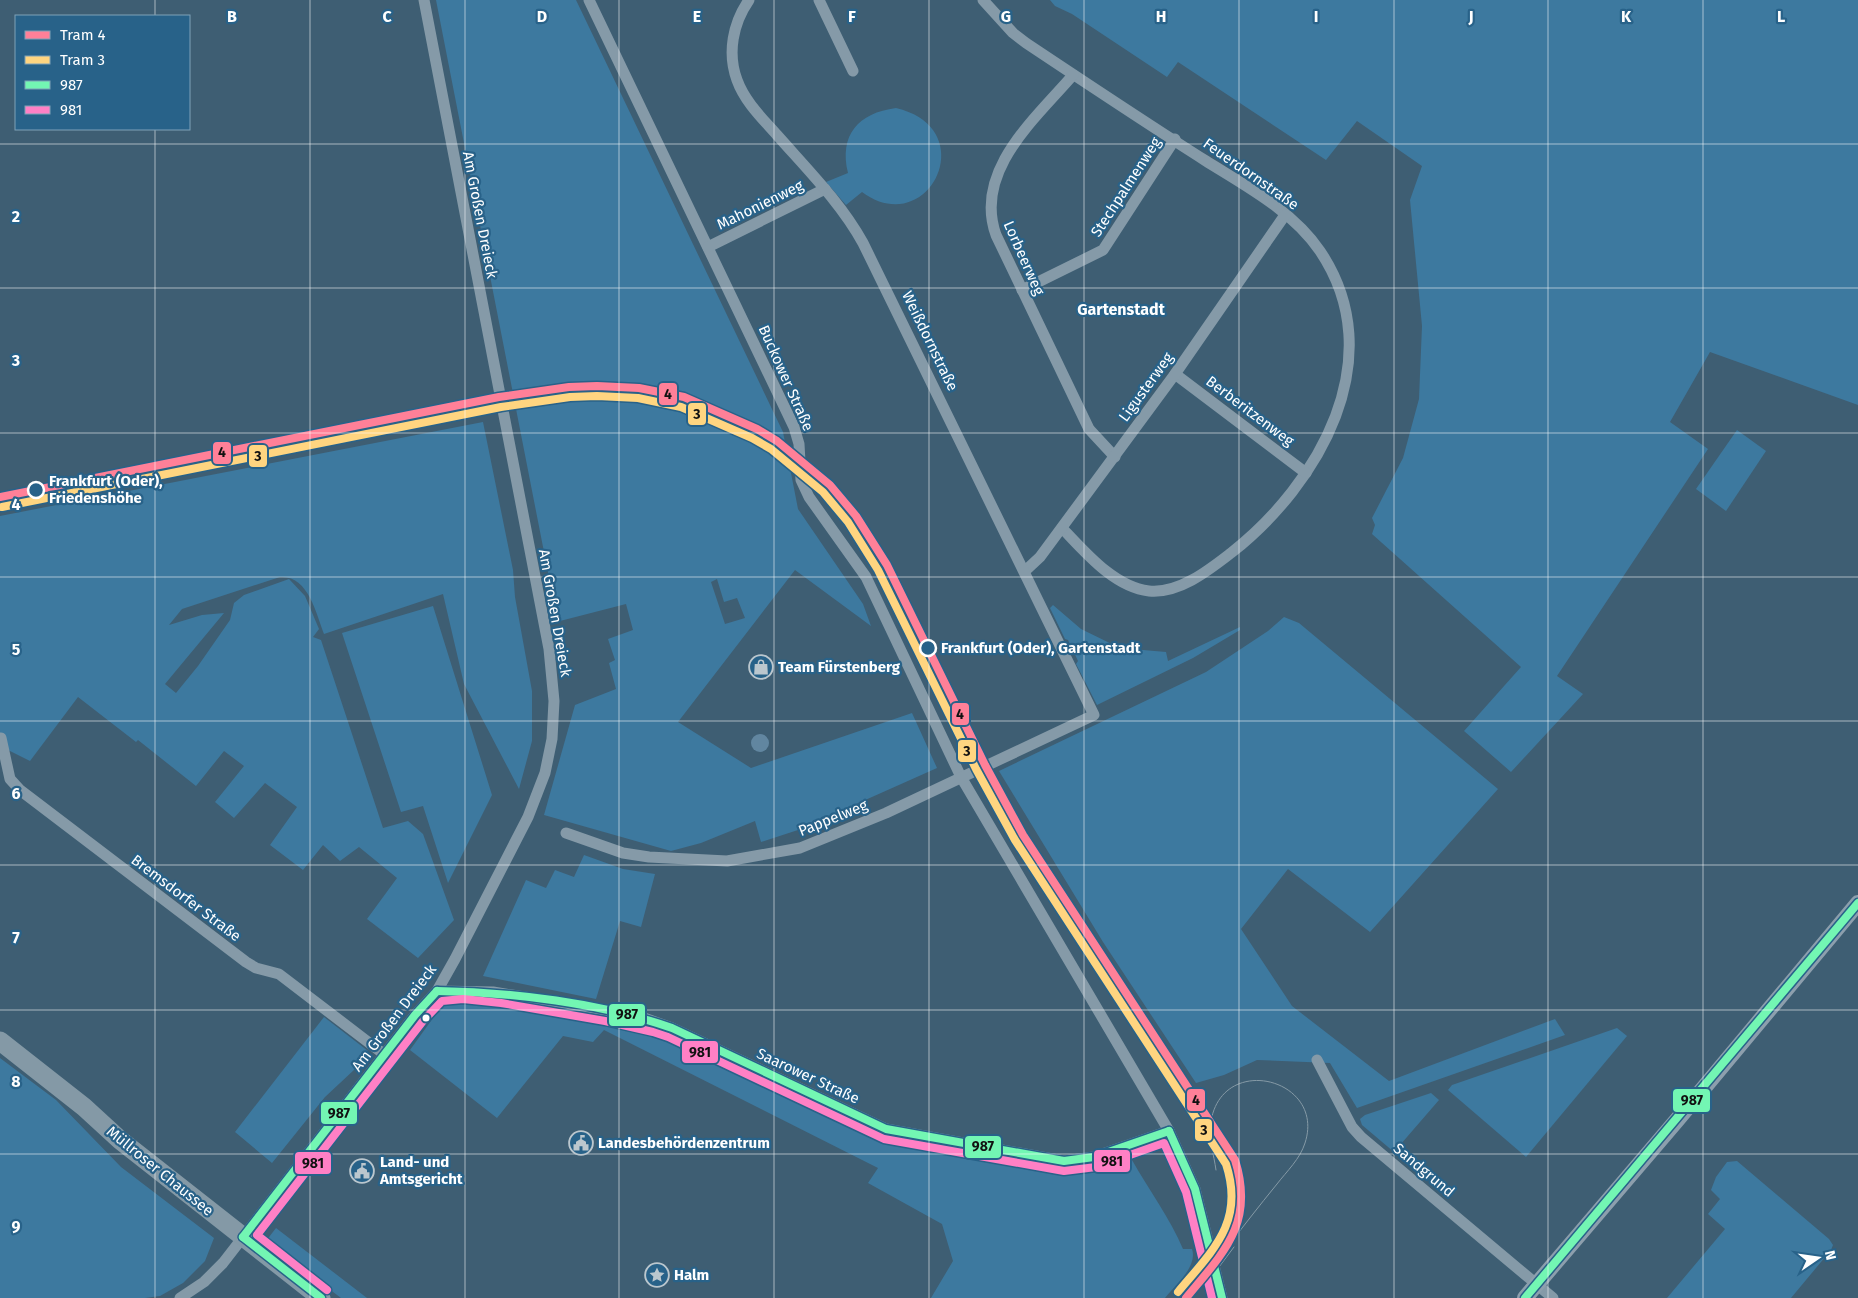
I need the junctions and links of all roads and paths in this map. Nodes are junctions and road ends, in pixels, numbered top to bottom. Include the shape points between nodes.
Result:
1 (424, 0) edge
2 (589, 0) edge
3 (749, 0) edge
4 (819, 0) edge
5 (983, 0) edge
6 (853, 71) dead end
7 (1073, 74) junction
8 (1175, 139) junction
9 (825, 189) junction
10 (1285, 215) junction
11 (708, 247) junction
12 (1022, 290) junction
13 (1175, 374) junction
14 (1114, 457) junction
15 (1306, 473) junction
16 (1062, 528) junction
17 (1024, 571) junction
18 (1094, 715) joint
19 (1, 738) edge
20 (961, 777) junction
21 (566, 833) dead end
22 (1858, 903) edge
23 (437, 991) junction
24 (0, 1041) edge
25 (385, 1055) junction
26 (1317, 1060) dead end
27 (1169, 1131) junction
28 (243, 1238) junction
29 (1537, 1284) junction
30 (180, 1298) edge
31 (321, 1298) edge
32 (1222, 1298) edge
33 (1525, 1298) edge
34 (1553, 1298) edge

1 - 23 street, Am Großen Dreieck via 549,649 554,701 552,739 545,773 528,817
2 - 11 street, Buckower Straße
3 - 9 street, Weißdornstraße via 738,19 733,38 732,62 738,82 753,108
4 - 6 street
5 - 7 street, Feuerdornstraße via 1013,33
7 - 8 street, Feuerdornstraße
7 - 12 street, Lorbeerweg via 1014,144 1000,168 990,196 992,222
8 - 10 street, Feuerdornstraße
8 - 12 street, Stechpalmenweg via 1103,250
9 - 11 street, Mahonienweg
9 - 17 street, Weißdornstraße via 854,226 878,268
10 - 13 street, Ligusterweg
10 - 15 street, Feuerdornstraße via 1305,232 1326,262 1340,292 1348,328 1346,386 1330,431
11 - 20 street, Buckower Straße via 794,427 799,444 801,480 809,498 866,577
12 - 14 street, Lorbeerweg via 1089,429
13 - 14 street, Ligusterweg
13 - 15 street, Berberitzenweg
14 - 16 street, Ligusterweg
15 - 16 street, Feuerdornstraße via 1252,537 1208,570 1171,588 1149,591 1123,583
16 - 17 street, Ligusterweg via 1040,557
17 - 18 street, Weißdornstraße
18 - 20 street, Pappelweg
19 - 25 street, Bremsdorfer Straße via 10,779 42,807 246,962 279,974
20 - 21 street, Pappelweg via 814,844 754,858 727,861 623,853
20 - 27 street, Buckower Straße
22 - 29 main road
23 - 25 street, Am Großen Dreieck
23 - 27 street, Saarower Straße via 493,992 644,1018 672,1028 886,1129 1064,1161 1094,1157
24 - 28 main road, Müllroser Chaussee
25 - 28 street, Am Großen Dreieck
26 - 29 street, Sandgrund via 1352,1127 1361,1137
27 - 32 street, Buckower Straße via 1195,1189
28 - 30 street, Am Großen Dreieck via 204,1282
28 - 31 main road, Müllroser Chaussee
29 - 33 main road
29 - 34 street, Sandgrund

